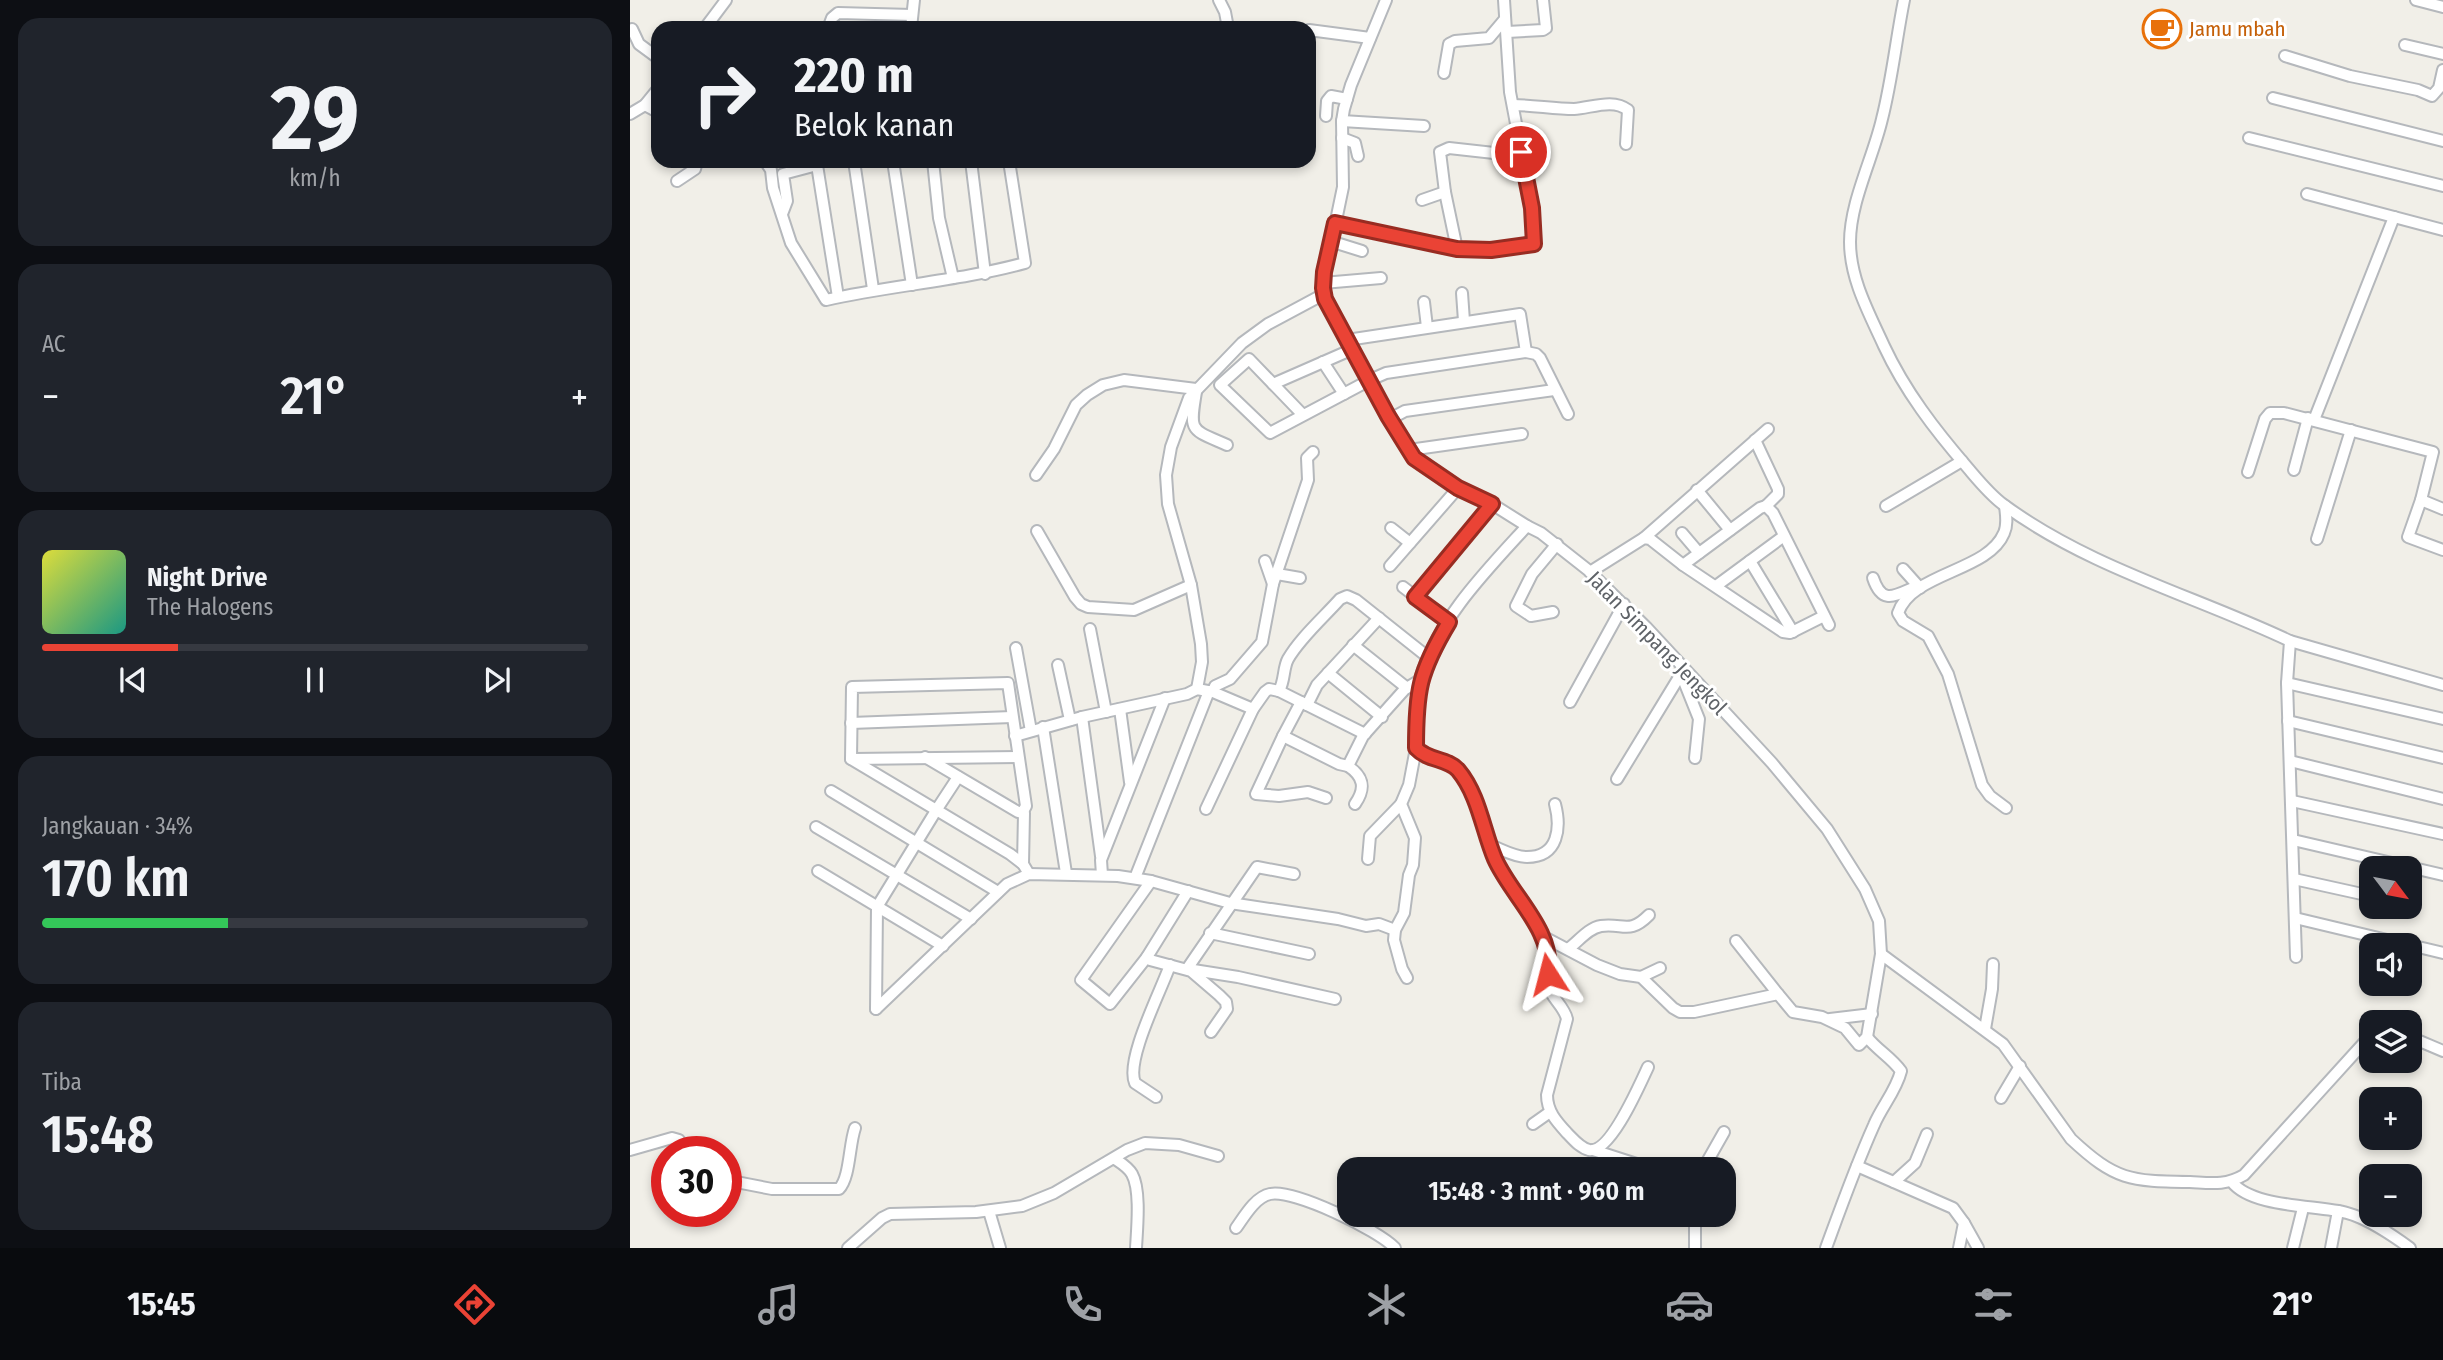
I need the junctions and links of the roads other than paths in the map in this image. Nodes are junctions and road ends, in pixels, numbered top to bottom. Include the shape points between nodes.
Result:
1 (726, 0) edge
2 (914, 0) edge
3 (1219, 0) edge
4 (1386, 0) edge
5 (1504, 0) edge
6 (1543, 0) edge
7 (1904, 0) edge
8 (2416, 0) edge
9 (2443, 7) edge
10 (912, 15) junction
11 (1506, 19) junction
12 (710, 21) edge
13 (831, 21) edge
14 (912, 21) edge
15 (1227, 21) edge
16 (632, 29) dead end
17 (1316, 31) edge
18 (1507, 32) junction
19 (1370, 38) junction
20 (1489, 38) junction
21 (2405, 44) dead end
22 (1507, 47) junction
23 (651, 53) edge
24 (2443, 54) edge
25 (2285, 56) dead end
26 (2443, 70) edge
27 (1444, 73) dead end
28 (651, 98) edge
29 (2273, 98) dead end
30 (1347, 99) junction
31 (645, 105) junction
32 (1513, 105) junction
33 (651, 108) edge
34 (630, 114) edge
35 (1326, 116) dead end
36 (1342, 121) junction
37 (1424, 126) dead end
38 (1342, 138) junction
39 (2249, 138) dead end
40 (2443, 141) edge
41 (1626, 144) dead end
42 (1521, 152) junction
43 (1358, 156) dead end
44 (695, 168) edge
45 (770, 168) edge
46 (802, 168) edge
47 (818, 168) edge
48 (855, 168) edge
49 (894, 168) edge
50 (934, 168) edge
51 (972, 168) edge
52 (1010, 168) edge
53 (677, 181) dead end
54 (2443, 186) edge
55 (1444, 192) junction
56 (2307, 194) dead end
57 (1422, 200) dead end
58 (782, 214) junction
59 (2394, 217) junction
60 (1335, 223) junction
61 (2443, 230) edge
62 (1330, 241) junction
63 (1457, 249) junction
64 (1362, 251) dead end
65 (985, 274) junction
66 (953, 278) junction
67 (1381, 278) dead end
68 (912, 285) junction
69 (873, 289) junction
70 (1323, 289) junction
71 (1462, 293) dead end
72 (838, 297) junction
73 (1424, 302) dead end
74 (1464, 321) junction
75 (1427, 327) junction
76 (1350, 344) junction
77 (1526, 352) junction
78 (1323, 362) junction
79 (1370, 380) junction
80 (1273, 384) junction
81 (1196, 389) junction
82 (1554, 390) junction
83 (1344, 394) junction
84 (1568, 414) dead end
85 (1303, 415) junction
86 (1390, 419) junction
87 (2311, 419) junction
88 (1768, 429) dead end
89 (2351, 430) junction
90 (1522, 434) dead end
91 (1755, 440) junction
92 (1227, 445) dead end
93 (1409, 450) junction
94 (1313, 453) dead end
95 (1962, 461) junction
96 (2430, 465) junction
97 (2294, 470) dead end
98 (2443, 470) edge
99 (2248, 472) dead end
100 (1036, 475) dead end
101 (1458, 488) junction
102 (1697, 491) junction
103 (2421, 500) junction
104 (1492, 504) junction
105 (1766, 506) junction
106 (1886, 506) dead end
107 (2005, 506) junction
108 (2443, 509) edge
109 (1527, 526) junction
110 (1391, 528) dead end
111 (1730, 530) junction
112 (1037, 531) dead end
113 (1682, 533) dead end
114 (1784, 536) junction
115 (1644, 538) junction
116 (2317, 539) dead end
117 (1410, 543) junction
118 (1557, 544) junction
119 (2443, 550) edge
120 (1699, 553) junction
121 (1265, 561) dead end
122 (1750, 561) junction
123 (1684, 565) junction
124 (1390, 566) dead end
125 (1903, 569) dead end
126 (1590, 572) junction
127 (1300, 578) dead end
128 (1873, 578) dead end
129 (1275, 579) junction
130 (1191, 585) junction
131 (1716, 586) junction
132 (1403, 587) dead end
133 (1919, 587) junction
134 (1415, 597) junction
135 (1624, 604) junction
136 (1553, 612) dead end
137 (1379, 618) junction
138 (1449, 622) junction
139 (1090, 629) dead end
140 (1793, 632) junction
141 (2290, 641) junction
142 (1353, 645) junction
143 (1016, 648) dead end
144 (1429, 658) junction
145 (1058, 665) dead end
146 (1682, 672) junction
147 (1328, 673) junction
148 (1420, 680) junction
149 (2287, 683) junction
150 (2443, 685) edge
151 (1407, 688) junction
152 (1206, 691) junction
153 (1279, 691) junction
154 (1165, 698) junction
155 (1570, 702) dead end
156 (1304, 703) junction
157 (1120, 709) junction
158 (1253, 709) junction
159 (1106, 712) junction
160 (1082, 716) junction
161 (1012, 717) junction
162 (1382, 717) junction
163 (2443, 719) edge
164 (1070, 720) junction
165 (2288, 721) junction
166 (852, 723) junction
167 (1043, 727) junction
168 (1031, 731) junction
169 (1365, 734) junction
170 (1015, 736) junction
171 (1283, 736) junction
172 (1416, 748) junction
173 (925, 757) junction
174 (1018, 757) junction
175 (1695, 758) dead end
176 (2443, 758) edge
177 (851, 759) junction
178 (2290, 761) junction
179 (1348, 766) junction
180 (958, 777) junction
181 (1617, 779) dead end
182 (1130, 785) junction
183 (831, 790) dead end
184 (1326, 797) dead end
185 (2443, 799) edge
186 (2292, 801) junction
187 (1355, 804) dead end
188 (1401, 804) junction
189 (1555, 804) dead end
190 (2006, 808) dead end
191 (937, 809) junction
192 (1206, 809) dead end
193 (1024, 813) junction
194 (816, 828) dead end
195 (2443, 834) edge
196 (2293, 840) junction
197 (916, 842) junction
198 (1490, 845) junction
199 (1368, 859) dead end
200 (1101, 860) junction
201 (1026, 869) junction
202 (818, 871) dead end
203 (1066, 873) junction
204 (1101, 874) junction
205 (1294, 874) dead end
206 (897, 875) junction
207 (2443, 875) edge
208 (1135, 878) junction
209 (2294, 879) junction
210 (1151, 881) junction
211 (1188, 891) junction
212 (998, 892) junction
213 (2359, 893) edge
214 (1230, 903) junction
215 (877, 907) junction
216 (1649, 915) dead end
217 (2295, 918) junction
218 (971, 919) junction
219 (1395, 930) junction
220 (1210, 933) junction
221 (2359, 933) edge
222 (1541, 935) junction
223 (1736, 941) dead end
224 (943, 946) junction
225 (2422, 948) edge
226 (1568, 949) junction
227 (2443, 953) edge
228 (1309, 954) dead end
229 (1881, 954) junction
230 (1147, 957) junction
231 (2296, 957) dead end
232 (1993, 964) dead end
233 (1170, 965) junction
234 (1660, 968) dead end
235 (1187, 969) junction
236 (1641, 977) junction
237 (1407, 978) dead end
238 (1778, 995) junction
239 (1335, 999) dead end
240 (1872, 1014) junction
241 (1829, 1019) junction
242 (1985, 1029) junction
243 (1211, 1032) dead end
244 (1867, 1037) junction
245 (2422, 1042) edge
246 (2359, 1048) edge
247 (2443, 1051) edge
248 (2020, 1066) junction
249 (1648, 1068) dead end
250 (1156, 1097) dead end
251 (2001, 1098) dead end
252 (1550, 1112) junction
253 (1533, 1124) dead end
254 (855, 1128) dead end
255 (1724, 1132) dead end
256 (1927, 1134) dead end
257 (651, 1144) edge
258 (630, 1150) edge
259 (1593, 1150) junction
260 (1217, 1156) dead end
261 (1615, 1157) edge
262 (1710, 1157) edge
263 (1115, 1159) junction
264 (1857, 1166) junction
265 (1894, 1182) junction
266 (2232, 1182) junction
267 (742, 1183) edge
268 (2303, 1208) junction
269 (989, 1211) junction
270 (2338, 1211) junction
271 (1964, 1223) junction
272 (1695, 1227) edge
273 (1236, 1228) dead end
274 (848, 1248) edge
275 (1000, 1248) edge
276 (1136, 1248) edge
277 (1395, 1248) edge
278 (1695, 1248) edge
279 (1826, 1248) edge
280 (1959, 1248) edge
281 (1978, 1248) edge
282 (2292, 1248) edge
283 (2332, 1248) edge
284 (2410, 1248) edge

1 - 12 street
2 - 10 street
3 - 15 street
4 - 19 street
5 - 11 street
6 - 18 street via 1543,30
7 - 95 street via 1883,118 1852,221 1850,255 1864,303 1894,369
8 - 9 street
10 - 13 street via 838,13
10 - 14 street
11 - 18 street
11 - 20 street
16 - 23 street via 639,44
17 - 19 street
18 - 22 street
19 - 30 street
20 - 22 street
20 - 27 street via 1451,43
21 - 24 street
22 - 32 street
25 - 26 street via 2432,96
28 - 31 street
29 - 40 street
30 - 35 street via 1331,96
30 - 36 street
31 - 33 street
31 - 34 street
32 - 41 street via 1626,108
32 - 42 street
36 - 37 street
36 - 38 street
38 - 43 street via 1355,142
38 - 60 street via 1343,187
39 - 54 street
42 - 55 street via 1442,150
42 - 63 street via 1534,244
44 - 53 street
45 - 58 street
46 - 58 street via 783,174 788,201
47 - 72 street
48 - 69 street
49 - 68 street
50 - 66 street
51 - 65 street
52 - 65 street via 1025,263
55 - 57 street
55 - 63 street
56 - 59 street
58 - 72 street via 791,243 826,300
59 - 61 street
59 - 87 street
60 - 62 street
60 - 63 street
62 - 64 street
62 - 70 street
65 - 66 street
66 - 68 street
67 - 70 street
68 - 69 street
69 - 72 street
70 - 76 street, Jalan Simpang Jengkol
70 - 81 street via 1242,342
71 - 74 street
73 - 75 street
74 - 75 street
74 - 77 street via 1520,314
75 - 76 street
76 - 78 street
76 - 79 street, Jalan Simpang Jengkol
77 - 79 street via 1386,373
77 - 82 street via 1540,358
78 - 80 street
78 - 83 street
79 - 83 street
79 - 86 street, Jalan Simpang Jengkol
80 - 85 street
80 - 85 street via 1249,359 1220,384 1270,433
81 - 92 street via 1191,420 1197,431
81 - 100 street via 1124,380 1103,385 1076,405
81 - 130 street via 1179,421 1167,475 1168,504
82 - 84 street
82 - 86 street via 1405,411
83 - 85 street
86 - 93 street, Jalan Simpang Jengkol
87 - 89 street
87 - 97 street
87 - 99 street via 2277,412 2267,415
88 - 91 street
89 - 96 street via 2434,452
89 - 116 street
90 - 93 street
91 - 102 street
91 - 105 street via 1779,489
93 - 101 street, Jalan Simpang Jengkol
94 - 129 street via 1307,458 1308,480
95 - 106 street
95 - 107 street
96 - 98 street
96 - 103 street
101 - 104 street, Jalan Simpang Jengkol
101 - 117 street
102 - 111 street
102 - 115 street
103 - 108 street
103 - 119 street via 2408,537
104 - 109 street, Jalan Simpang Jengkol
104 - 134 street
105 - 111 street
105 - 114 street
107 - 133 street via 2006,527 1993,548
107 - 141 street via 2133,576
109 - 118 street, Jalan Simpang Jengkol
109 - 138 street
110 - 117 street
111 - 120 street
112 - 130 street via 1075,597 1088,607 1134,610
113 - 120 street
114 - 122 street
114 - 140 street via 1826,621
115 - 123 street
115 - 126 street
117 - 124 street
118 - 126 street, Jalan Simpang Jengkol
118 - 136 street via 1532,574 1516,606 1531,615
120 - 123 street
121 - 129 street
122 - 131 street
122 - 140 street
123 - 131 street
125 - 133 street
126 - 135 street, Jalan Simpang Jengkol
127 - 129 street
128 - 133 street via 1884,596
129 - 152 street via 1262,642 1230,679
130 - 152 street
131 - 140 street via 1778,629
132 - 134 street
133 - 190 street via 1898,615 1930,640 1953,685 1982,785
134 - 138 street
135 - 146 street, Jalan Simpang Jengkol
135 - 155 street
137 - 142 street
137 - 144 street
137 - 153 street via 1356,600 1340,598 1286,662
138 - 144 street
139 - 159 street
141 - 149 street
141 - 150 street
142 - 147 street
142 - 151 street
143 - 168 street
144 - 148 street
145 - 164 street
146 - 175 street via 1699,719
146 - 181 street
146 - 229 street, Jalan Simpang Jengkol via 1779,771 1827,829 1875,909
147 - 156 street
147 - 162 street
148 - 151 street
148 - 172 street
149 - 163 street
149 - 165 street
151 - 162 street
152 - 154 street
152 - 158 street
152 - 208 street
153 - 156 street
153 - 158 street via 1265,692
154 - 157 street
154 - 182 street
156 - 169 street
156 - 171 street
157 - 159 street
157 - 182 street
158 - 192 street
159 - 160 street
160 - 164 street
160 - 200 street
161 - 166 street
161 - 166 street via 1008,683 852,687
161 - 170 street
162 - 169 street
164 - 167 street
165 - 176 street
165 - 178 street
166 - 177 street
167 - 168 street
167 - 203 street
168 - 170 street
169 - 179 street
170 - 174 street
171 - 179 street
171 - 184 street via 1256,794 1308,792
172 - 188 street
172 - 198 street via 1460,773
173 - 174 street
173 - 177 street
173 - 180 street
174 - 193 street
177 - 191 street
178 - 185 street
178 - 186 street
179 - 187 street via 1362,777
180 - 191 street
180 - 193 street
182 - 200 street
183 - 197 street
186 - 195 street
186 - 196 street
188 - 199 street via 1370,836
188 - 219 street via 1415,846 1404,913
189 - 198 street via 1559,832 1544,851 1527,857
191 - 197 street
191 - 201 street
193 - 201 street
194 - 206 street
196 - 207 street
196 - 209 street
197 - 206 street
197 - 212 street
198 - 222 street
200 - 204 street
201 - 203 street
201 - 212 street
202 - 215 street
203 - 204 street
204 - 208 street
205 - 214 street via 1258,866
206 - 215 street
206 - 218 street
208 - 210 street
209 - 213 street
209 - 217 street
210 - 211 street
210 - 230 street via 1081,980 1110,1004
211 - 214 street
211 - 230 street
212 - 218 street
214 - 219 street
214 - 220 street
215 - 224 street
215 - 224 street via 876,1009
216 - 226 street via 1630,928 1598,927
217 - 221 street
217 - 231 street
218 - 224 street
219 - 237 street
220 - 228 street
220 - 235 street
222 - 226 street
222 - 252 street via 1549,955 1548,987 1567,1019 1548,1086
223 - 238 street
225 - 227 street
226 - 236 street via 1608,970
229 - 240 street, Jalan Simpang Jengkol
229 - 242 street
230 - 233 street
232 - 242 street
233 - 235 street
233 - 250 street via 1133,1063 1135,1083
234 - 236 street
235 - 239 street
235 - 243 street via 1227,1005
236 - 238 street via 1667,1004 1686,1013
238 - 241 street via 1793,1012
240 - 241 street
240 - 244 street, Jalan Simpang Jengkol
241 - 244 street via 1845,1028 1859,1045
242 - 248 street
244 - 264 street via 1900,1071
245 - 247 street
246 - 266 street via 2244,1175
248 - 251 street
248 - 266 street via 2071,1139 2106,1169 2150,1182
249 - 259 street via 1609,1138
252 - 253 street
252 - 259 street via 1578,1143
254 - 267 street via 839,1189 772,1189
255 - 262 street
256 - 265 street via 1915,1163
257 - 258 street
259 - 261 street
260 - 263 street via 1155,1143 1136,1146
263 - 269 street via 1039,1201
263 - 276 street via 1129,1168 1134,1178
264 - 265 street
264 - 279 street
265 - 271 street via 1953,1209
266 - 268 street via 2250,1195
268 - 270 street
268 - 282 street
269 - 274 street via 890,1214
269 - 275 street
270 - 283 street
270 - 284 street
271 - 280 street
271 - 281 street
272 - 278 street
273 - 277 street via 1264,1196 1284,1194 1363,1226

